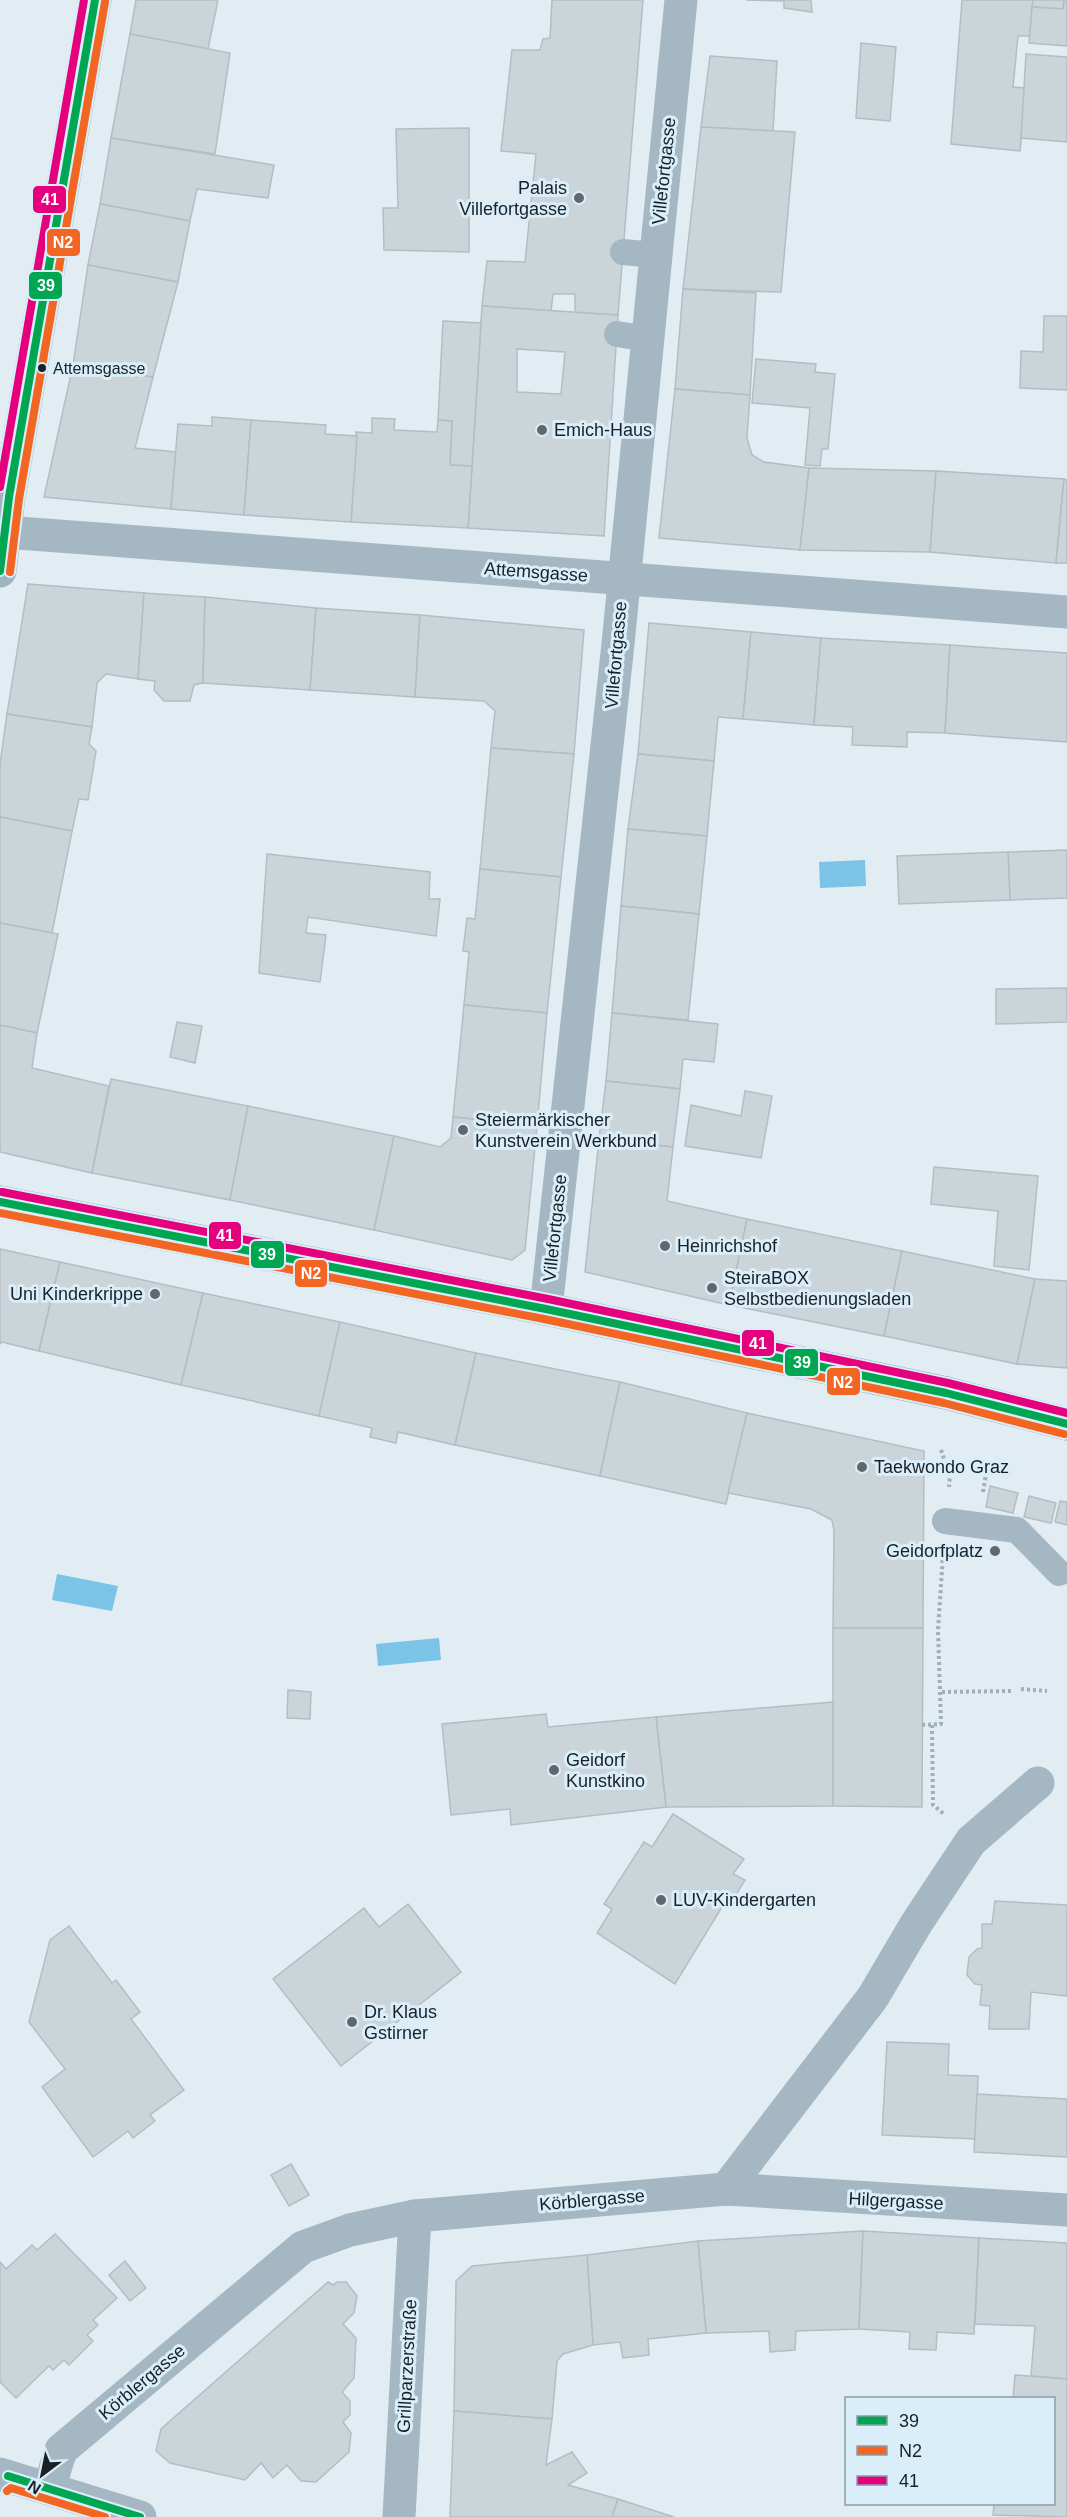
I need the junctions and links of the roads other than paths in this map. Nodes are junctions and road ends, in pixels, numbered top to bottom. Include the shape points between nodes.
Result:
1 (95, 0) edge
2 (681, 0) edge
3 (622, 252) dead end
4 (656, 255) junction
5 (2, 551) edge
6 (623, 578) junction
7 (1067, 612) edge
8 (0, 1202) edge
9 (546, 1309) junction
10 (1067, 1424) edge
11 (945, 1521) road end
12 (1059, 1573) dead end
13 (1038, 1783) dead end
14 (726, 2189) junction
15 (1067, 2210) edge
16 (415, 2216) junction
17 (2, 2478) edge
18 (49, 2488) junction
19 (140, 2517) edge
20 (399, 2517) edge

1 - 5 street
2 - 4 street, Villefortgasse
3 - 4 lane
4 - 6 street, Villefortgasse via 632,336
5 - 6 street, Attemsgasse via 44,537
6 - 7 street, Attemsgasse
6 - 9 street, Villefortgasse
8 - 9 main road
9 - 10 main road via 946,1393
11 - 12 lane via 1017,1530
13 - 14 street via 971,1841 873,1996
14 - 15 street, Hilgergasse
14 - 16 street, Körblergasse
16 - 18 street, Körblergasse via 350,2230 303,2247 61,2450
16 - 20 street, Grillparzerstraße
17 - 18 street
18 - 19 street

